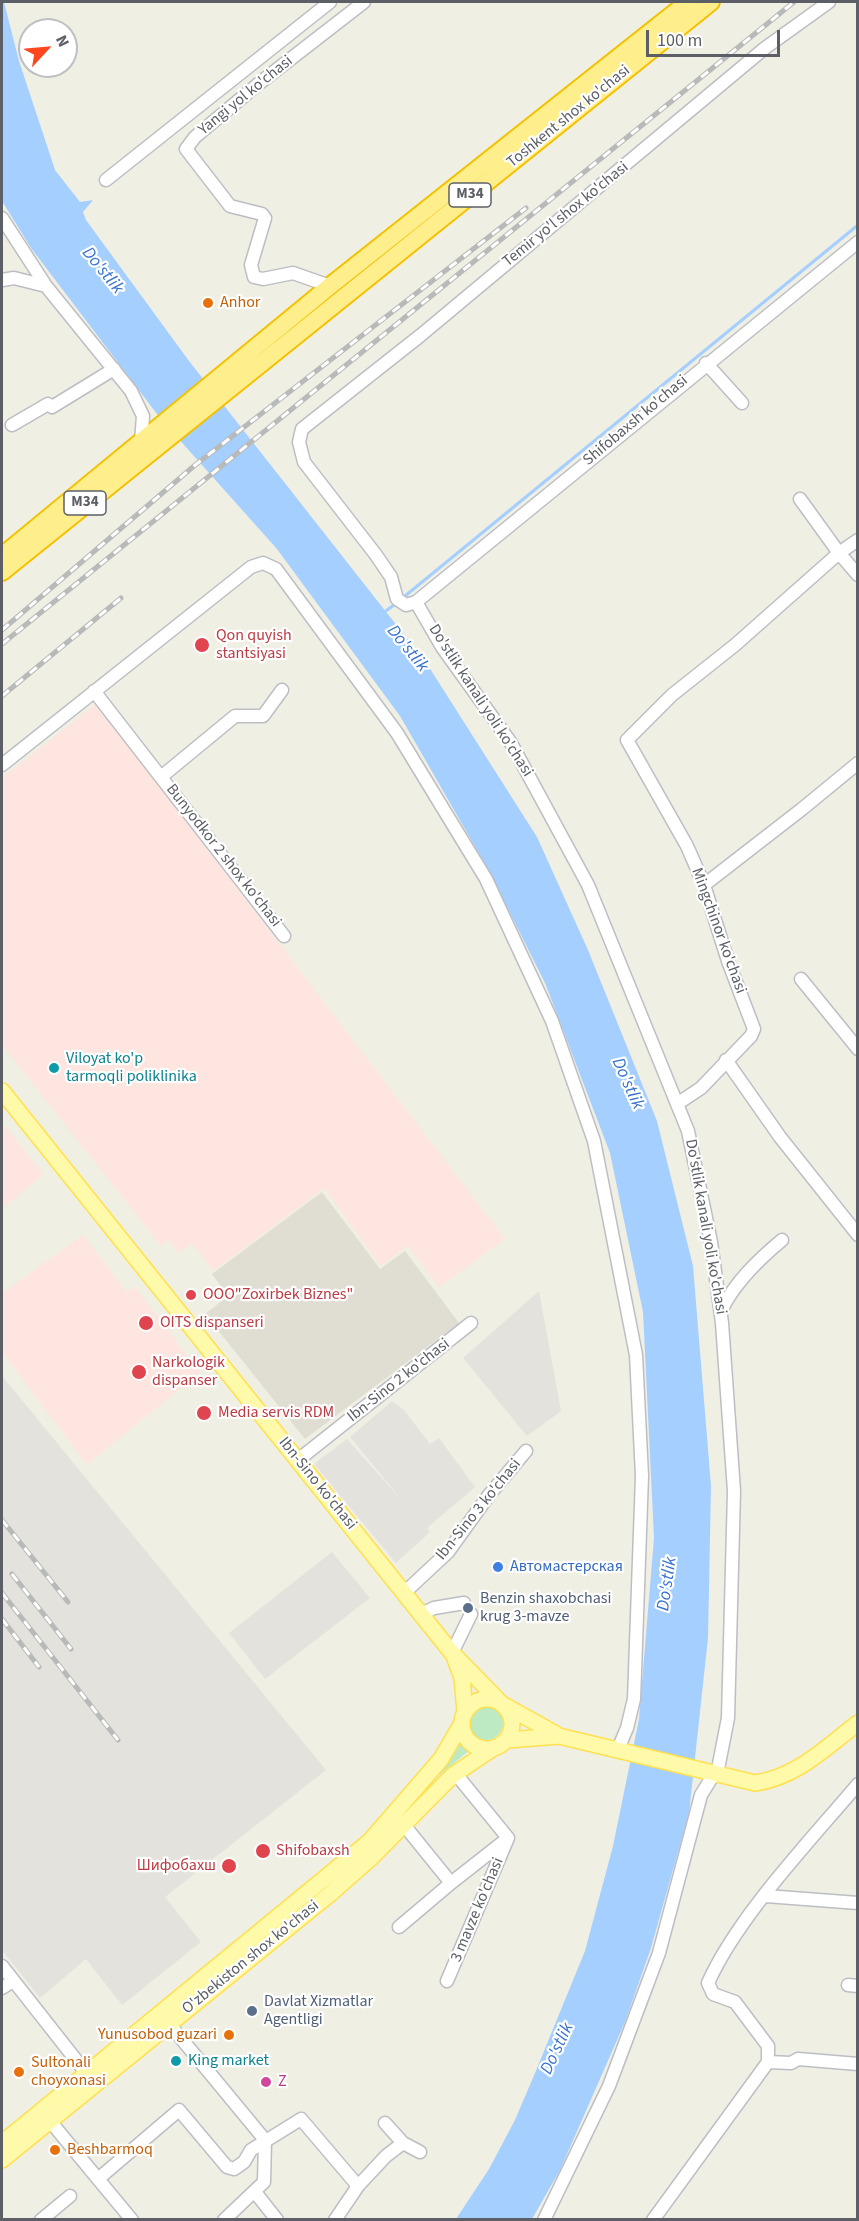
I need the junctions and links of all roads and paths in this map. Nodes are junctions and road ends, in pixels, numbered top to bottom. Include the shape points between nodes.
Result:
1 (330, 2) edge
2 (364, 2) edge
3 (688, 2) edge
4 (711, 2) edge
5 (829, 2) edge
6 (106, 180) dead end
7 (2, 218) edge
8 (858, 242) edge
9 (2, 280) edge
10 (46, 286) junction
11 (330, 286) junction
12 (706, 363) junction
13 (114, 369) junction
14 (225, 384) junction
15 (742, 403) dead end
16 (12, 425) dead end
17 (166, 431) junction
18 (141, 442) junction
19 (800, 499) dead end
20 (858, 540) edge
21 (839, 553) junction
22 (2, 556) edge
23 (2, 572) edge
24 (858, 575) edge
25 (416, 602) junction
26 (282, 690) dead end
27 (94, 691) junction
28 (858, 763) edge
29 (2, 765) edge
30 (161, 777) junction
31 (704, 885) junction
32 (284, 936) dead end
33 (801, 979) dead end
34 (858, 1049) edge
35 (726, 1060) junction
36 (2, 1091) edge
37 (677, 1104) junction
38 (858, 1235) edge
39 (782, 1240) dead end
40 (720, 1312) junction
41 (471, 1323) dead end
42 (526, 1451) dead end
43 (298, 1460) junction
44 (404, 1593) junction
45 (464, 1603) dead end
46 (421, 1614) junction
47 (471, 1614) dead end
48 (452, 1653) junction
49 (502, 1704) junction
50 (464, 1718) junction
51 (858, 1723) edge
52 (559, 1736) junction
53 (508, 1740) junction
54 (492, 1749) junction
55 (620, 1749) junction
56 (712, 1773) junction
57 (453, 1775) junction
58 (858, 1784) edge
59 (404, 1825) junction
60 (508, 1838) junction
61 (451, 1883) junction
62 (766, 1896) junction
63 (858, 1904) edge
64 (399, 1928) dead end
65 (2, 1966) edge
66 (13, 1981) junction
67 (447, 1981) dead end
68 (2, 1988) edge
69 (170, 2025) junction
70 (768, 2062) junction
71 (858, 2064) edge
72 (87, 2074) junction
73 (50, 2121) junction
74 (385, 2123) dead end
75 (2, 2143) edge
76 (265, 2143) junction
77 (403, 2143) junction
78 (420, 2152) dead end
79 (2, 2160) edge
80 (98, 2179) junction
81 (358, 2186) junction
82 (255, 2192) junction
83 (70, 2196) dead end
84 (41, 2220) edge
85 (132, 2220) edge
86 (224, 2220) edge
87 (277, 2220) edge
88 (335, 2220) edge
89 (544, 2220) edge
90 (653, 2220) edge

1 - 6 street
2 - 11 street, Yangi yol ko'chasi via 195,137 186,149 230,206 265,218 251,265 254,277 293,273
3 - 11 highway, Toshkent shox ko'chasi / M34
4 - 14 highway, Toshkent shox ko'chasi / M34
5 - 25 street, Temir yo'l shox ko'chasi via 765,48 421,335 302,429 299,442 304,462 391,577 397,599 406,605
7 - 10 street
8 - 12 street, Shifobaxsh ko'chasi
9 - 10 street via 14,278
10 - 13 street
11 - 14 highway, Toshkent shox ko'chasi / M34
12 - 15 street
12 - 25 street, Shifobaxsh ko'chasi
13 - 16 street via 52,407 48,404
13 - 18 street via 143,416
14 - 17 highway
17 - 18 highway, M34
17 - 23 highway, M34
18 - 22 highway, M34
19 - 21 street
20 - 21 street
21 - 24 street
21 - 31 street, Mingchinor ko'chasi via 672,695 627,740 687,846
25 - 37 street, Do'stlik kanali yoli ko'chasi via 442,647 511,743 588,885
26 - 30 street, Bunyodkor 2 shox ko'chasi via 263,716 235,716
27 - 29 street
27 - 30 street, Bunyodkor 2 shox ko'chasi
27 - 55 street via 250,567 263,563 270,566 397,732 486,879 552,1021 594,1141 636,1355 641,1542 634,1699
28 - 31 street
30 - 32 street, Bunyodkor 2 shox ko'chasi
31 - 35 street, Mingchinor ko'chasi via 754,1029
33 - 34 street
35 - 37 street, Mingchinor ko'chasi via 701,1088
35 - 38 street via 780,1137
36 - 43 main road, Ibn-Sino ko'chasi
37 - 40 street, Do'stlik kanali yoli ko'chasi via 688,1131
39 - 40 street via 728,1295
40 - 56 street, Do'stlik kanali yoli ko'chasi via 734,1491 728,1718
41 - 43 street, Ibn-Sino 2 ko'chasi
42 - 44 street, Ibn-Sino 3 ko'chasi via 448,1552
43 - 44 main road, Ibn-Sino ko'chasi
44 - 46 main road, Ibn-Sino ko'chasi
45 - 46 street
46 - 48 main road, Ibn-Sino ko'chasi
47 - 48 street
48 - 49 main road
48 - 50 main road via 462,1678
49 - 50 main road via 477,1701
49 - 52 main road
49 - 53 main road via 513,1722
50 - 54 main road via 463,1732 475,1746
50 - 72 main road, O'zbekiston shox ko'chasi via 441,1759 370,1840
51 - 56 main road via 803,1766 773,1780 755,1783
52 - 53 main road
52 - 55 main road
53 - 54 main road
54 - 57 main road, O'zbekiston shox ko'chasi
55 - 56 main road
56 - 89 street, Do'stlik kanali yoli ko'chasi via 701,1795 659,1953 609,2086
57 - 59 main road, O'zbekiston shox ko'chasi
57 - 60 street, 3 mavze ko'chasi
58 - 62 street
59 - 61 street
59 - 69 main road, O'zbekiston shox ko'chasi via 330,1894
60 - 61 street, 3 mavze ko'chasi
60 - 67 street, 3 mavze ko'chasi
61 - 64 street, 3 mavze ko'chasi
62 - 63 street
62 - 70 street via 730,1944 708,1983 713,1994 735,2002 768,2046
65 - 66 street
66 - 68 street
66 - 72 street
69 - 73 main road, O'zbekiston shox ko'chasi
69 - 76 street via 260,2132
70 - 71 street
70 - 90 street
72 - 75 main road, O'zbekiston shox ko'chasi
73 - 79 main road, O'zbekiston shox ko'chasi
73 - 80 street
74 - 77 street
76 - 80 street via 234,2169 227,2168 179,2110
76 - 81 street via 303,2120
76 - 82 street via 265,2179
77 - 78 street
77 - 81 street
80 - 85 street
81 - 88 street
82 - 86 street
82 - 87 street
83 - 84 street

